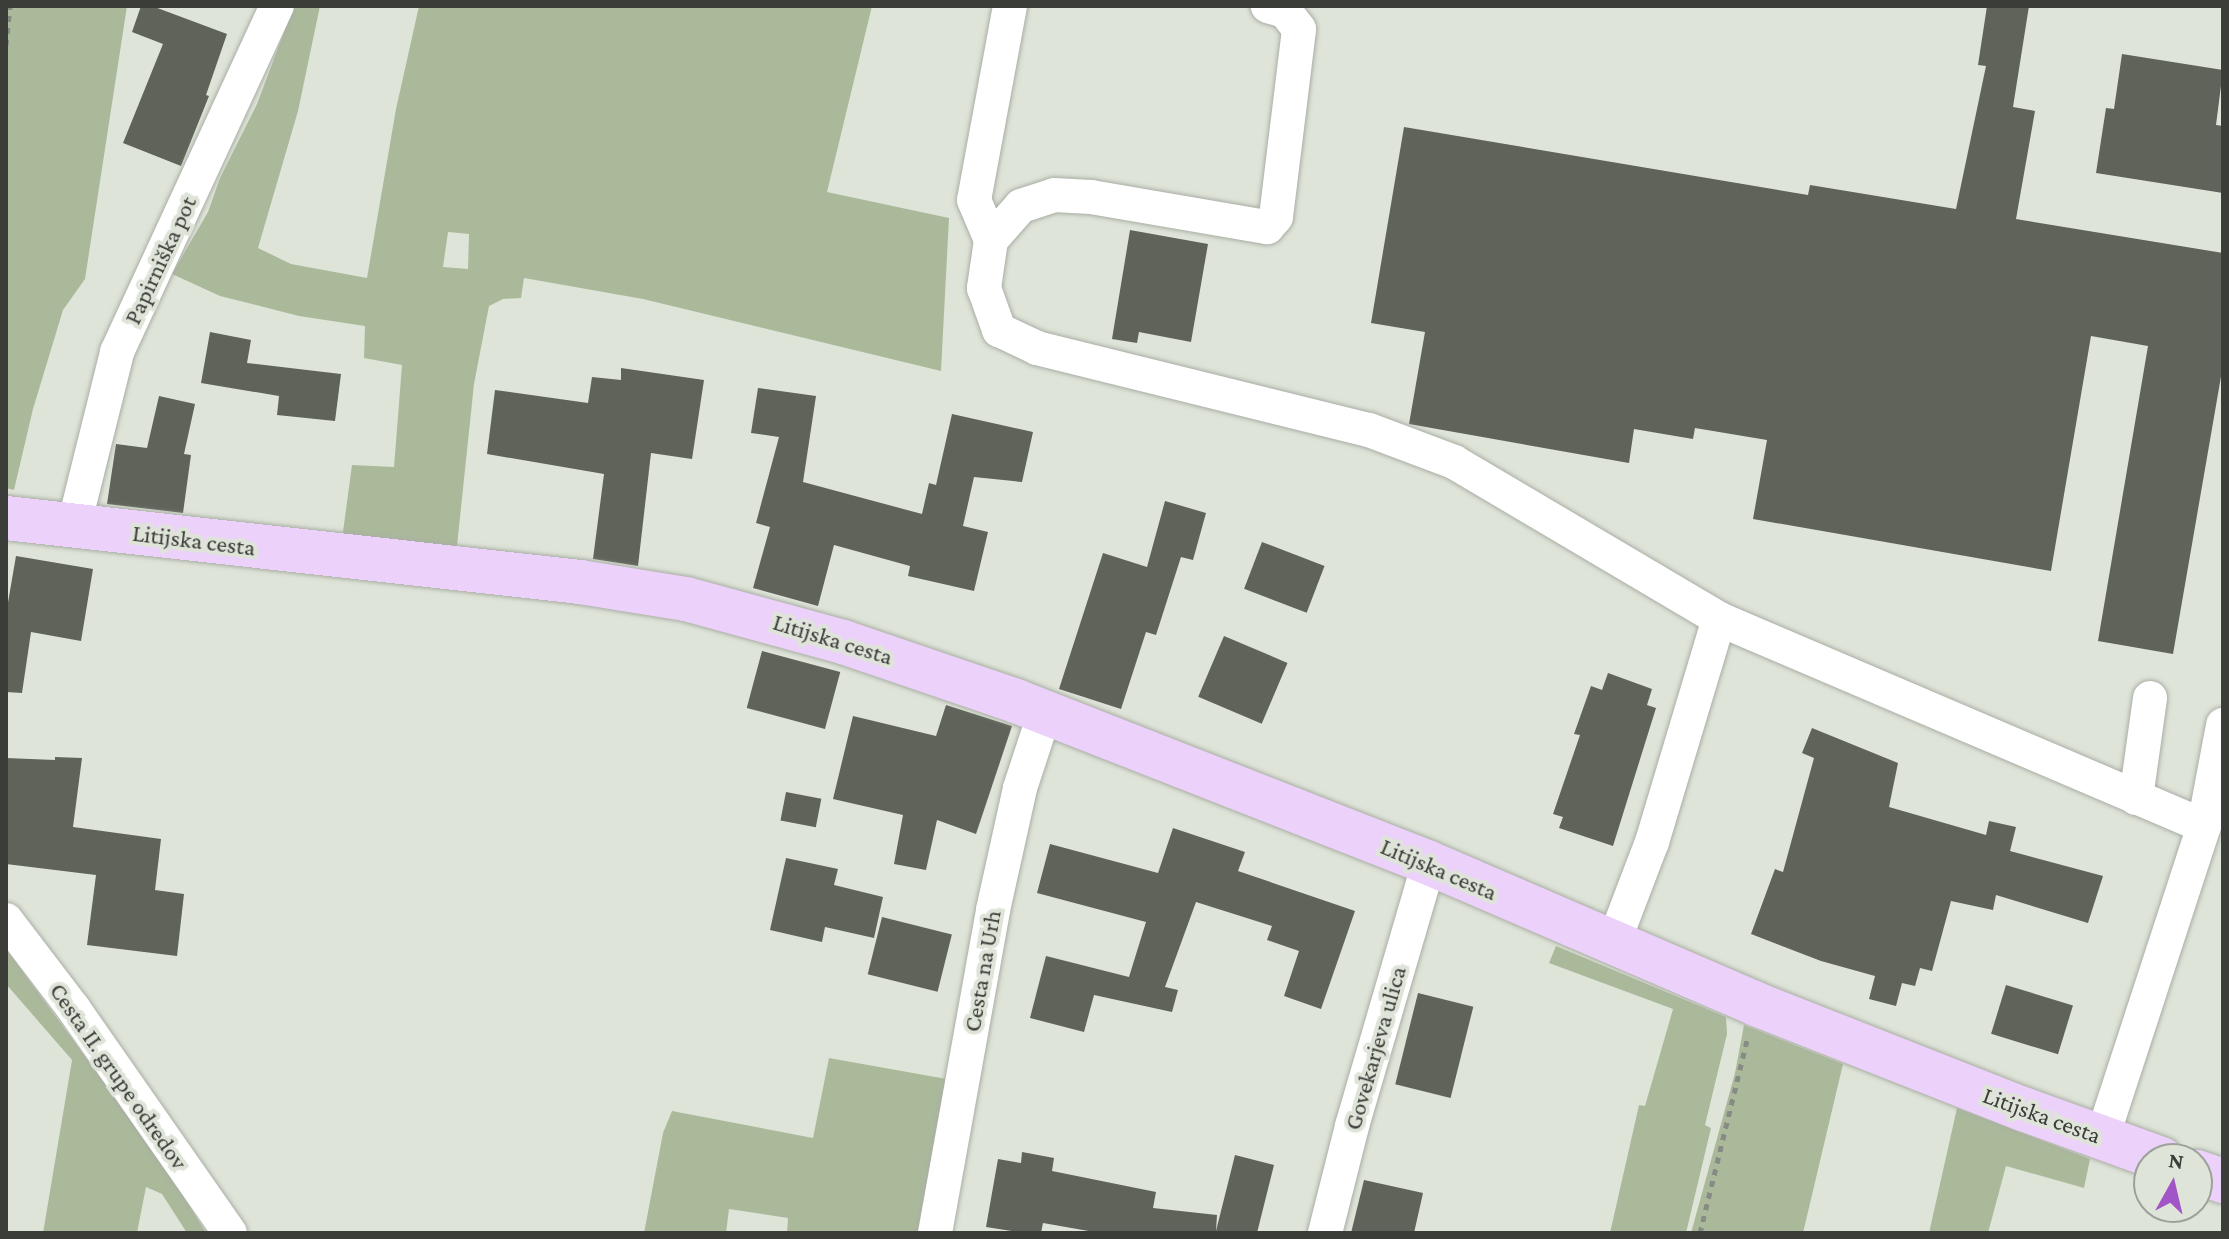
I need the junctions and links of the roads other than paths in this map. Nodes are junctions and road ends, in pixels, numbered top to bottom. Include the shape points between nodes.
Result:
1 (277, 6) edge
2 (1010, 6) edge
3 (1268, 6) edge
4 (991, 240) junction
5 (6, 518) edge
6 (74, 525) junction
7 (1719, 619) junction
8 (2150, 698) dead end
9 (1045, 712) junction
10 (2223, 725) edge
11 (2136, 798) junction
12 (2204, 826) junction
13 (1429, 863) junction
14 (6, 920) edge
15 (1613, 944) junction
16 (2102, 1138) junction
17 (2133, 1149) edge
18 (230, 1233) edge
19 (935, 1233) edge
20 (1325, 1233) edge

1 - 6 street, Papirniška pot via 117,352
2 - 4 street via 974,200
3 - 4 street via 1285,11 1299,29 1276,217 1267,227 1054,195 1021,206
4 - 7 street via 984,288 999,330 1037,348 1369,430 1454,462
5 - 6 main road, Litijska cesta
6 - 9 main road, Litijska cesta via 580,582 686,599 947,674
7 - 11 street
7 - 15 street via 1652,842
8 - 11 street
9 - 13 main road, Litijska cesta
9 - 19 street, Cesta na Urh via 1020,788 993,910
10 - 12 street
11 - 12 street
12 - 16 street
13 - 15 main road, Litijska cesta
13 - 20 street, Govekarjeva ulica
14 - 18 street, Cesta II. grupe odredov
15 - 16 main road, Litijska cesta
16 - 17 main road, Litijska cesta

